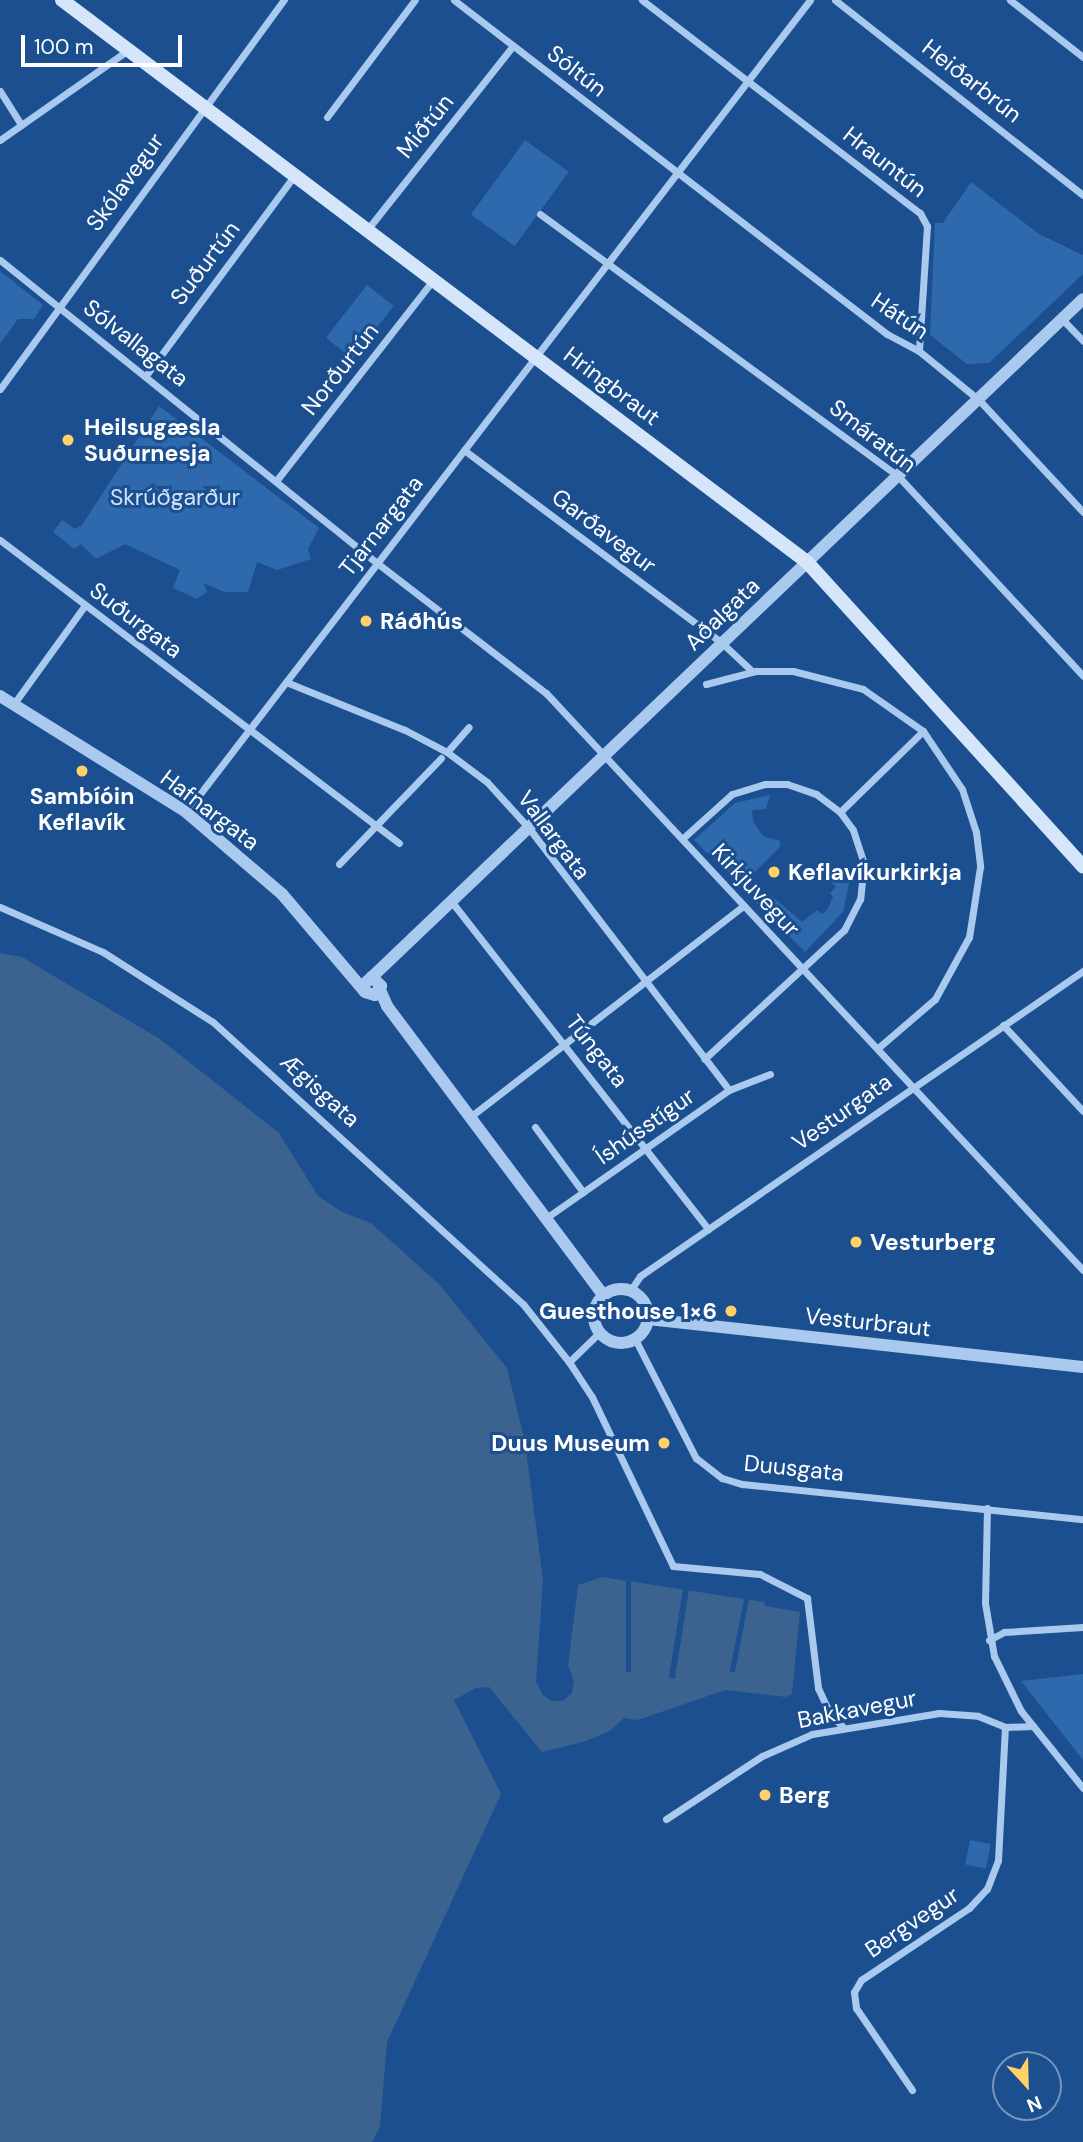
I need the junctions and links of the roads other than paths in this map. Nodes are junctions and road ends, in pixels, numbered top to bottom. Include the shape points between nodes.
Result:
1 (62, 0) edge
2 (284, 0) edge
3 (415, 0) edge
4 (454, 0) edge
5 (642, 0) edge
6 (810, 0) edge
7 (835, 0) edge
8 (1010, 0) edge
9 (513, 46) junction
10 (128, 49) junction
11 (1083, 57) edge
12 (748, 81) junction
13 (0, 91) edge
14 (204, 106) junction
15 (327, 117) dead end
16 (21, 125) junction
17 (0, 140) edge
18 (677, 173) junction
19 (295, 175) junction
20 (1083, 195) edge
21 (540, 214) dead end
22 (367, 230) junction
23 (0, 260) edge
24 (607, 264) junction
25 (433, 280) junction
26 (1083, 299) edge
27 (59, 306) junction
28 (1062, 319) junction
29 (1083, 341) edge
30 (919, 351) junction
31 (536, 357) junction
32 (146, 374) junction
33 (0, 389) edge
34 (979, 400) junction
35 (464, 450) junction
36 (898, 476) junction
37 (276, 481) junction
38 (1083, 512) edge
39 (0, 540) edge
40 (807, 562) junction
41 (377, 563) junction
42 (85, 605) junction
43 (722, 643) junction
44 (752, 672) junction
45 (1083, 676) edge
46 (286, 682) junction
47 (706, 684) dead end
48 (0, 696) edge
49 (13, 705) junction
50 (469, 727) dead end
51 (250, 730) junction
52 (923, 732) junction
53 (444, 755) junction
54 (604, 755) junction
55 (186, 812) junction
56 (840, 812) junction
57 (379, 824) junction
58 (528, 827) junction
59 (682, 839) junction
60 (399, 843) dead end
61 (339, 864) dead end
62 (1083, 866) edge
63 (451, 901) junction
64 (744, 905) junction
65 (0, 907) edge
66 (803, 969) junction
67 (1083, 971) edge
68 (644, 984) junction
69 (373, 985) junction
70 (1003, 1025) junction
71 (567, 1043) junction
72 (878, 1048) junction
73 (704, 1059) junction
74 (771, 1074) dead end
75 (913, 1086) junction
76 (729, 1090) junction
77 (1083, 1111) edge
78 (470, 1117) junction
79 (535, 1127) dead end
80 (647, 1148) junction
81 (583, 1192) junction
82 (546, 1218) junction
83 (708, 1228) junction
84 (1083, 1270) edge
85 (630, 1291) junction
86 (604, 1296) junction
87 (648, 1319) junction
88 (600, 1332) junction
89 (635, 1339) junction
90 (569, 1362) junction
91 (1083, 1367) edge
92 (987, 1507) junction
93 (1083, 1519) edge
94 (1083, 1627) edge
95 (989, 1640) junction
96 (1033, 1726) junction
97 (843, 1727) junction
98 (1005, 1727) junction
99 (1083, 1788) edge
100 (666, 1819) dead end
101 (912, 2090) dead end

1 - 10 main road, Hringbraut
2 - 14 street, Skólavegur
3 - 15 street
4 - 9 street, Sóltún
5 - 12 street, Hrauntún
6 - 12 street, Tjarnargata
7 - 20 street, Heiðarbrún
8 - 11 street
9 - 18 street, Sóltún
9 - 22 street, Miðtún
10 - 14 main road, Hringbraut
10 - 16 street
12 - 18 street, Tjarnargata
12 - 30 street, Hrauntún via 920,213 926,226
13 - 16 street
14 - 19 main road, Hringbraut
14 - 27 street, Skólavegur
16 - 17 street
18 - 24 street, Tjarnargata
18 - 30 street, Hátún via 887,334
19 - 22 main road, Hringbraut
19 - 32 street, Suðurtún
21 - 24 street
22 - 25 main road, Hringbraut
23 - 27 street, Sólvallagata
24 - 31 street, Tjarnargata
24 - 36 street, Smáratún
25 - 31 main road, Hringbraut
25 - 37 street, Norðurtún
26 - 28 street, Aðalgata
27 - 32 street, Sólvallagata
27 - 33 street, Skólavegur
28 - 29 street
28 - 34 street, Aðalgata
30 - 34 street, Hátún
31 - 35 street, Tjarnargata
31 - 40 main road, Hringbraut
32 - 37 street, Sólvallagata
34 - 36 street, Aðalgata
34 - 38 street, Hátún
35 - 41 street, Tjarnargata
35 - 43 street, Garðavegur
36 - 40 street, Aðalgata
36 - 45 street, Smáratún
37 - 41 street, Sólvallagata
39 - 42 street, Suðurgata
40 - 43 street, Aðalgata
40 - 62 main road, Hringbraut
41 - 46 street, Tjarnargata
41 - 54 street, Kirkjuvegur via 546,693
42 - 49 street
42 - 51 street, Suðurgata
43 - 44 street, Garðavegur
43 - 54 street, Aðalgata
44 - 47 street
44 - 52 street via 793,671 846,682 895,708
46 - 51 street, Tjarnargata
46 - 53 street, Vallargata via 405,730
48 - 49 street, Hafnargata
49 - 55 street, Hafnargata
50 - 53 street
51 - 55 street, Tjarnargata
51 - 57 street
52 - 56 street
52 - 72 street via 949,765 969,807 978,849 977,902 969,937 945,984 923,1012
53 - 57 street
53 - 58 street, Vallargata via 487,782
54 - 58 street, Aðalgata
54 - 59 street, Kirkjuvegur
55 - 69 street, Hafnargata via 282,894 339,958
56 - 59 street via 807,790 765,784 723,800
56 - 66 street via 862,852 863,887 844,930
57 - 60 street
57 - 61 street
58 - 63 street, Aðalgata
58 - 68 street, Vallargata
59 - 64 street, Kirkjuvegur
63 - 69 street, Aðalgata via 389,960
63 - 71 street, Túngata
64 - 66 street, Kirkjuvegur
64 - 68 street
65 - 90 street, Ægisgata via 103,952 213,1022 523,1304
66 - 72 street, Kirkjuvegur
66 - 73 street
67 - 70 street, Vesturgata
68 - 71 street
68 - 73 street, Vallargata
69 - 78 street, Hafnargata
70 - 75 street, Vesturgata
70 - 77 street
71 - 78 street
71 - 80 street, Túngata
72 - 75 street, Kirkjuvegur
73 - 76 street, Vallargata
74 - 76 street, Íshússtígur
75 - 83 street, Vesturgata
75 - 84 street, Kirkjuvegur
76 - 80 street, Íshússtígur
78 - 82 street, Hafnargata
79 - 81 street
80 - 81 street, Íshússtígur
80 - 83 street, Túngata
81 - 82 street, Íshússtígur
82 - 86 street, Hafnargata
83 - 85 street, Vesturgata via 640,1276
85 - 86 street via 616,1290
85 - 87 street via 645,1304
86 - 88 street via 595,1310
87 - 89 street
87 - 91 street, Vesturbraut
88 - 89 street via 618,1343
88 - 90 street
89 - 92 street, Duusgata via 696,1458 722,1478 742,1484
90 - 97 street, Ægisgata via 592,1397 673,1566 760,1574 807,1598 821,1697
92 - 93 street, Duusgata
92 - 95 street
94 - 95 street via 1004,1632
95 - 96 street via 1007,1688
96 - 98 street, Bakkavegur
96 - 99 street
97 - 98 street, Bakkavegur via 953,1712
97 - 100 street, Bakkavegur via 773,1749
98 - 101 street, Bergvegur via 998,1860 987,1889 969,1908 861,1980 854,1992 856,2008

